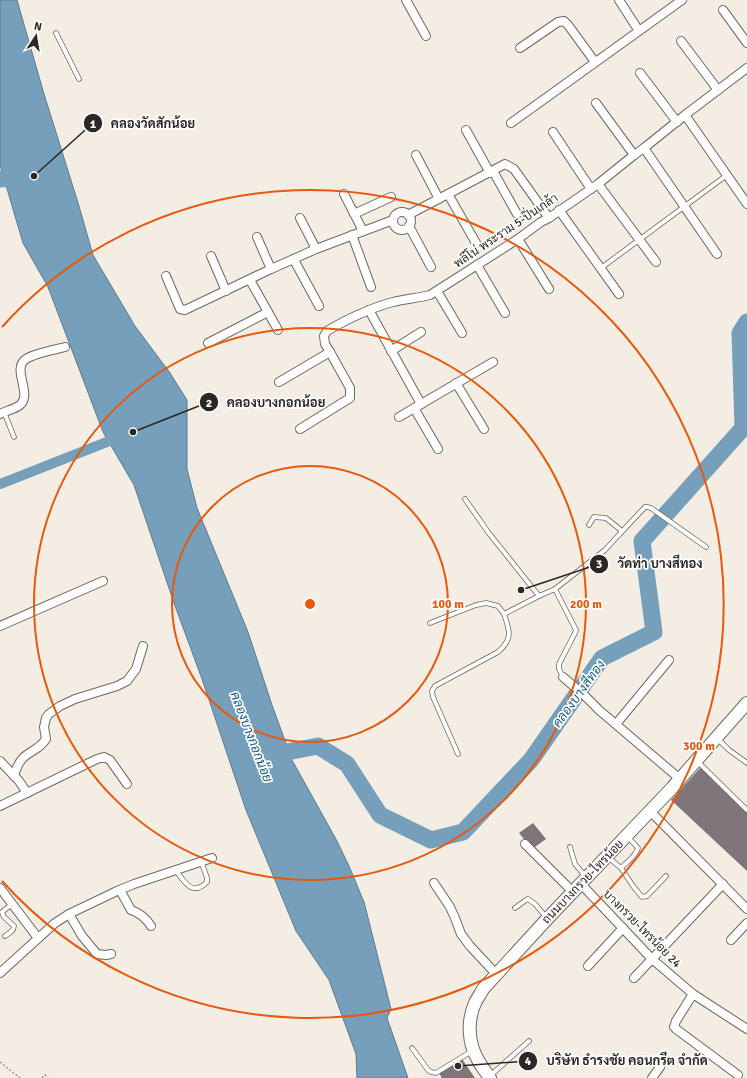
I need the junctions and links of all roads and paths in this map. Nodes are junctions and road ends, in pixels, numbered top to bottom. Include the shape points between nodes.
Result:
1 (406, 0) edge
2 (619, 0) edge
3 (682, 0) edge
4 (723, 10) dead end
5 (639, 31) junction
6 (56, 33) dead end
7 (426, 36) dead end
8 (681, 41) dead end
9 (747, 43) edge
10 (520, 48) dead end
11 (595, 62) junction
12 (747, 68) edge
13 (640, 73) dead end
14 (79, 78) dead end
15 (718, 90) junction
16 (596, 103) dead end
17 (685, 114) junction
18 (677, 122) junction
19 (512, 123) dead end
20 (466, 130) dead end
21 (553, 132) dead end
22 (644, 148) junction
23 (634, 155) junction
24 (416, 156) dead end
25 (492, 172) junction
26 (727, 175) junction
27 (598, 184) junction
28 (591, 189) junction
29 (344, 194) dead end
30 (448, 194) junction
31 (391, 197) dead end
32 (439, 199) junction
33 (747, 204) edge
34 (684, 206) junction
35 (559, 210) junction
36 (354, 214) junction
37 (517, 214) dead end
38 (408, 215) junction
39 (300, 218) dead end
40 (549, 218) junction
41 (393, 220) junction
42 (409, 226) junction
43 (363, 231) junction
44 (352, 234) junction
45 (257, 237) dead end
46 (518, 239) junction
47 (639, 239) junction
48 (476, 243) dead end
49 (316, 249) junction
50 (717, 254) dead end
51 (211, 256) dead end
52 (294, 260) junction
53 (656, 262) dead end
54 (477, 265) junction
55 (431, 267) dead end
56 (600, 268) junction
57 (271, 269) junction
58 (166, 276) dead end
59 (250, 280) junction
60 (371, 287) dead end
61 (549, 289) dead end
62 (226, 291) junction
63 (437, 291) junction
64 (619, 294) dead end
65 (319, 306) dead end
66 (369, 310) junction
67 (268, 312) junction
68 (505, 313) dead end
69 (278, 330) dead end
70 (421, 332) dead end
71 (462, 333) dead end
72 (208, 343) dead end
73 (65, 346) dead end
74 (391, 351) junction
75 (330, 352) junction
76 (493, 362) dead end
77 (279, 382) dead end
78 (456, 383) junction
79 (421, 404) junction
80 (414, 408) junction
81 (2, 413) edge
82 (399, 417) dead end
83 (300, 429) dead end
84 (484, 429) dead end
85 (14, 437) dead end
86 (438, 449) dead end
87 (465, 499) dead end
88 (589, 525) dead end
89 (622, 531) junction
90 (706, 547) dead end
91 (103, 581) dead end
92 (554, 589) junction
93 (539, 596) junction
94 (504, 614) junction
95 (430, 623) dead end
96 (0, 626) edge
97 (143, 646) dead end
98 (669, 660) dead end
99 (566, 680) joint
100 (747, 702) edge
101 (616, 724) junction
102 (716, 737) junction
103 (458, 754) dead end
104 (696, 760) junction
105 (0, 761) edge
106 (747, 763) edge
107 (14, 776) junction
108 (680, 779) junction
109 (127, 784) dead end
110 (27, 793) junction
111 (0, 806) edge
112 (747, 810) edge
113 (650, 811) junction
114 (627, 836) junction
115 (526, 844) dead end
116 (570, 847) dead end
117 (608, 856) junction
118 (212, 858) dead end
119 (201, 861) junction
120 (621, 868) junction
121 (175, 870) junction
122 (666, 876) dead end
123 (434, 883) dead end
124 (723, 884) junction
125 (580, 885) junction
126 (0, 888) edge
127 (120, 890) junction
128 (12, 904) junction
129 (515, 908) dead end
130 (747, 909) edge
131 (69, 914) junction
132 (548, 918) junction
133 (747, 923) edge
134 (151, 926) dead end
135 (623, 928) junction
136 (5, 936) dead end
137 (38, 938) junction
138 (731, 940) dead end
139 (111, 954) dead end
140 (652, 959) junction
141 (588, 966) dead end
142 (0, 973) edge
143 (496, 974) junction
144 (634, 978) dead end
145 (693, 994) junction
146 (747, 1029) edge
147 (529, 1040) dead end
148 (412, 1048) dead end
149 (473, 1050) junction
150 (0, 1062) edge
151 (660, 1067) dead end
152 (738, 1075) dead end
153 (490, 1077) edge
154 (20, 1078) edge
155 (42, 1078) edge
156 (48, 1078) edge
157 (652, 1078) edge

1 - 7 street
2 - 5 street
3 - 5 street
4 - 9 street
5 - 11 street
6 - 14 lane
8 - 15 street
10 - 11 street via 558,22 564,21
11 - 19 street
12 - 15 street, พลีโน่ พระราม 5-ปิ่นเกล้า
13 - 18 street
15 - 17 street, พลีโน่ พระราม 5-ปิ่นเกล้า
16 - 23 street
17 - 18 street, พลีโน่ พระราม 5-ปิ่นเกล้า
17 - 26 street
18 - 22 street, พลีโน่ พระราม 5-ปิ่นเกล้า
20 - 25 street
21 - 28 street
22 - 23 street, พลีโน่ พระราม 5-ปิ่นเกล้า
22 - 34 street
23 - 27 street, พลีโน่ พระราม 5-ปิ่นเกล้า
24 - 32 street
25 - 30 street
25 - 37 street
25 - 40 street via 505,164 514,169
26 - 33 street
26 - 34 lane
27 - 28 street, พลีโน่ พระราม 5-ปิ่นเกล้า
27 - 47 street
28 - 35 street, พลีโน่ พระราม 5-ปิ่นเกล้า
29 - 36 street
30 - 32 street
30 - 48 street
31 - 36 street
32 - 38 street
34 - 47 lane
34 - 50 street
35 - 40 street, พลีโน่ พระราม 5-ปิ่นเกล้า
35 - 56 street
36 - 43 street
38 - 41 street via 398,213
38 - 42 street
39 - 49 street
40 - 46 street, พลีโน่ พระราม 5-ปิ่นเกล้า
41 - 42 street via 393,224 399,229
41 - 43 street
42 - 55 street
43 - 44 street
44 - 49 street
44 - 60 street
45 - 57 street
46 - 54 street, พลีโน่ พระราม 5-ปิ่นเกล้า
46 - 61 street
47 - 53 street
47 - 56 lane
49 - 52 street
51 - 62 street
52 - 57 street
52 - 65 street
54 - 63 street, พลีโน่ พระราม 5-ปิ่นเกล้า
54 - 68 street
56 - 64 street
57 - 59 street
58 - 62 street via 180,309 189,309
59 - 62 street
59 - 67 street
63 - 66 street, พลีโน่ พระราม 5-ปิ่นเกล้า via 419,298 390,302
63 - 71 street
66 - 74 street
66 - 75 street, พลีโน่ พระราม 5-ปิ่นเกล้า via 327,331 324,336 325,344
67 - 69 street
67 - 72 street
70 - 74 street
73 - 81 street via 25,359 20,371 25,397 19,406
74 - 79 street
75 - 77 street
75 - 83 street via 350,388 350,398
76 - 78 street
78 - 79 street
78 - 84 street
79 - 80 street
80 - 82 street
80 - 86 street
81 - 85 lane
87 - 93 lane
88 - 89 lane via 594,517 606,518
89 - 90 lane via 643,508 648,507
89 - 92 lane via 606,550
91 - 96 street
92 - 93 lane
92 - 99 lane via 576,630 559,664 559,669
93 - 94 lane
94 - 95 lane via 498,606 486,603
94 - 103 lane via 510,631 505,646 435,686 432,691
97 - 107 street via 136,669 126,681 75,699 48,714 44,727 46,739 41,746 23,757
98 - 101 street
99 - 101 street
100 - 102 main road, ถนนบางกรวย-ไทรน้อย
101 - 108 street
102 - 104 main road, ถนนบางกรวย-ไทรน้อย
102 - 106 lane
104 - 108 main road, ถนนบางกรวย-ไทรน้อย
104 - 112 lane
105 - 107 street
107 - 110 street
108 - 113 main road, ถนนบางกรวย-ไทรน้อย
109 - 110 street via 110,760 104,757 97,758
110 - 111 street
113 - 114 main road, ถนนบางกรวย-ไทรน้อย
113 - 124 street
114 - 117 main road, ถนนบางกรวย-ไทรน้อย
114 - 120 lane via 638,848
115 - 125 street, บางกรวย-ไทรน้อย 24
116 - 125 lane
117 - 120 lane
117 - 125 main road, ถนนบางกรวย-ไทรน้อย
118 - 119 street
119 - 121 street
119 - 121 lane via 207,878 203,886 194,889 188,887
120 - 122 lane via 642,897 647,896
121 - 127 street
123 - 143 street via 450,907 461,934
124 - 130 street
124 - 140 street
125 - 132 main road, ถนนบางกรวย-ไทรน้อย
125 - 135 street, บางกรวย-ไทรน้อย 24
126 - 128 street
127 - 131 street
127 - 134 street via 131,910 146,918
128 - 136 lane via 2,912 14,926
128 - 137 street
129 - 132 lane via 528,899
131 - 137 street
131 - 139 street via 97,954
132 - 143 main road, ถนนบางกรวย-ไทรน้อย
133 - 138 street
135 - 140 street, บางกรวย-ไทรน้อย 24
135 - 141 street
137 - 142 street
140 - 144 street
140 - 145 street, บางกรวย-ไทรน้อย 24
143 - 149 main road, ถนนบางกรวย-ไทรน้อย via 484,989 472,1012 470,1036
145 - 146 street, บางกรวย-ไทรน้อย 24
145 - 152 street via 674,1027
147 - 153 lane
148 - 149 lane via 428,1070 436,1073
149 - 153 main road, ถนนบางกรวย-ไทรน้อย
150 - 154 path
151 - 157 street
155 - 156 path via 45,1075

